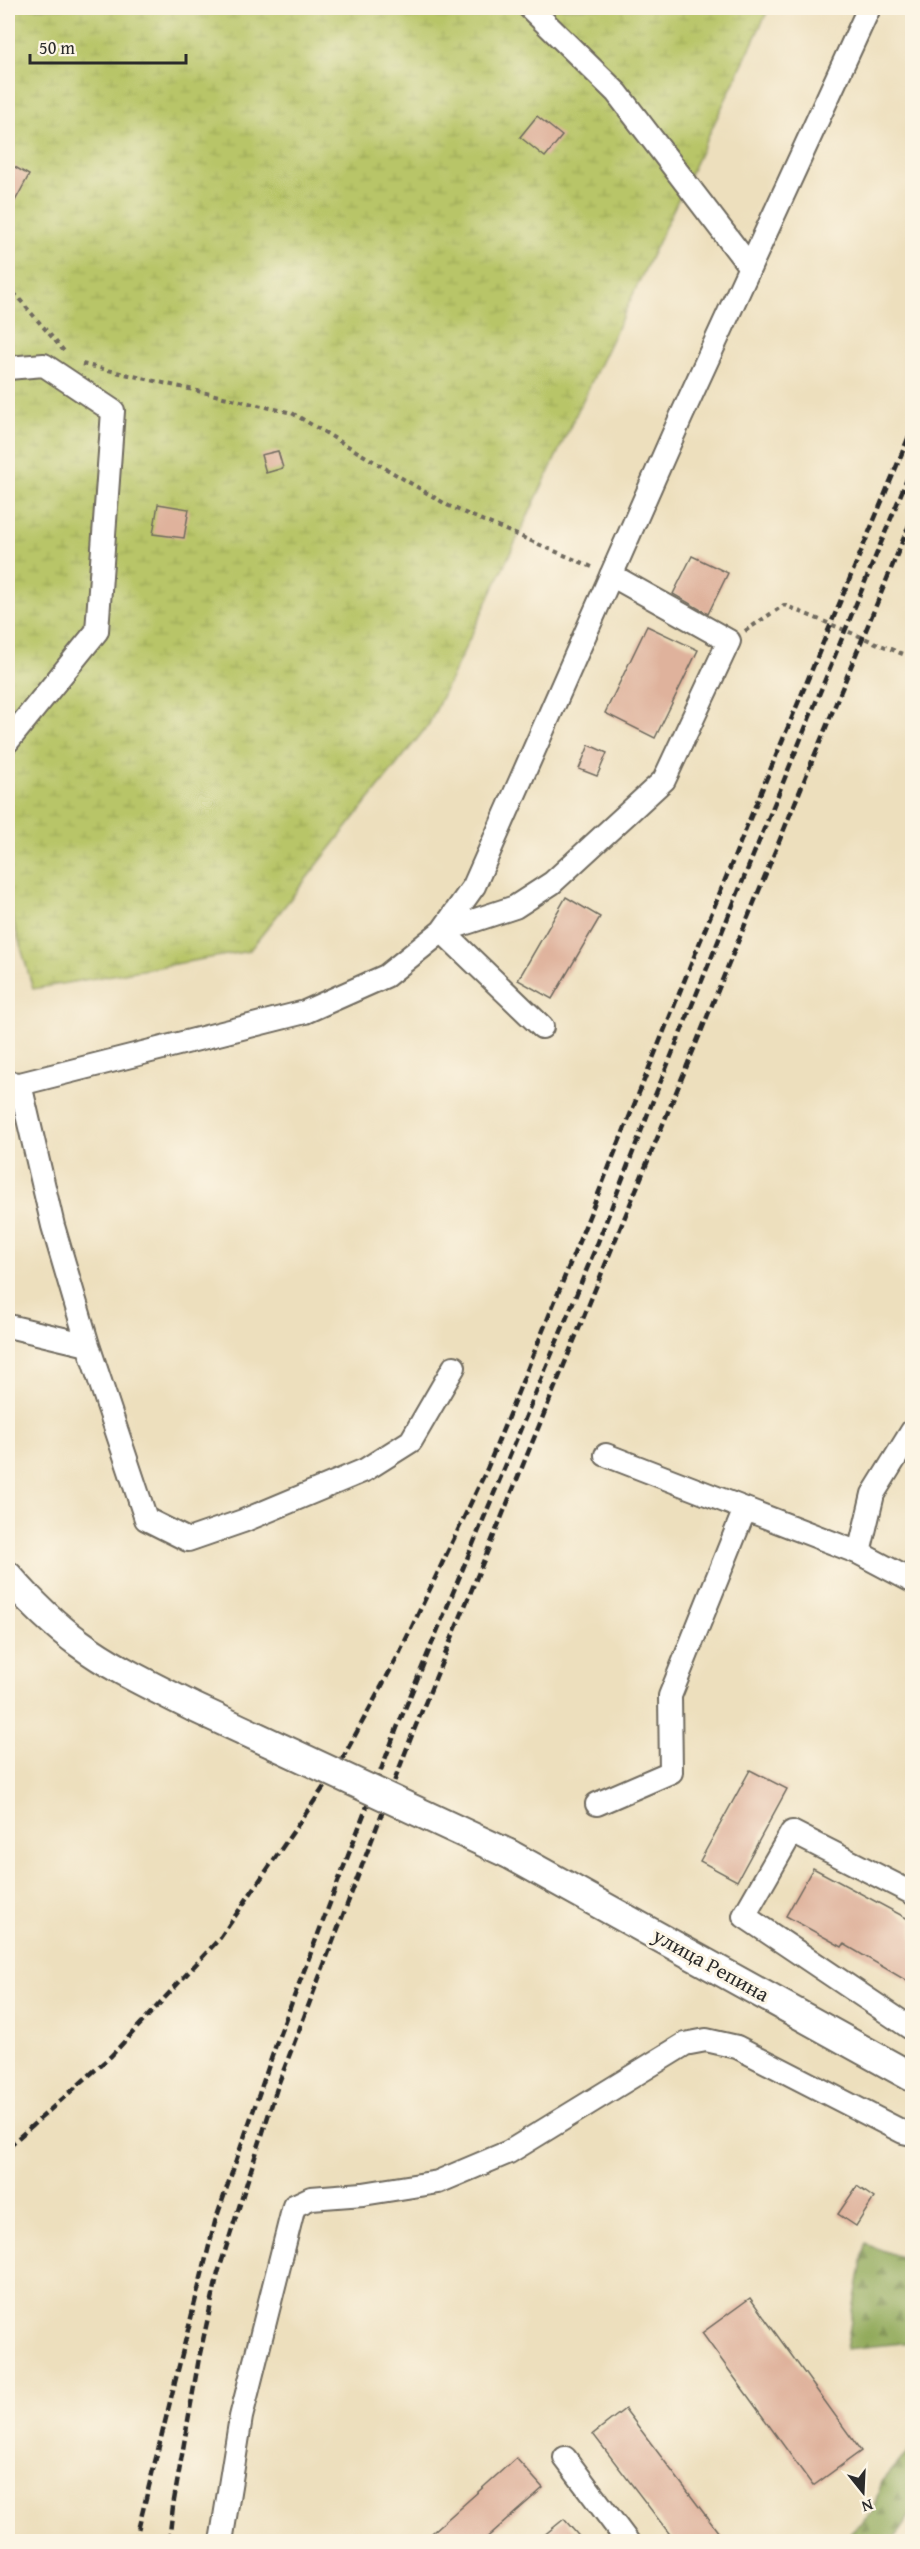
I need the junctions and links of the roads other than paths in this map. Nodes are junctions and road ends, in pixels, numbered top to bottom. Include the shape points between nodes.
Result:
1 (530, 8) edge
2 (869, 8) edge
3 (750, 267) junction
4 (8, 368) edge
5 (611, 575) junction
6 (8, 741) edge
7 (442, 931) junction
8 (542, 1027) dead end
9 (14, 1083) edge
10 (8, 1326) edge
11 (88, 1345) junction
12 (454, 1366) dead end
13 (912, 1431) edge
14 (606, 1455) dead end
15 (745, 1509) junction
16 (859, 1553) junction
17 (8, 1576) edge
18 (912, 1581) edge
19 (597, 1804) dead end
20 (912, 1893) edge
21 (912, 2029) edge
22 (912, 2077) edge
23 (912, 2134) edge
24 (565, 2458) dead end
25 (222, 2541) edge
26 (628, 2541) edge

1 - 3 street via 618,93
2 - 3 street
3 - 5 street
4 - 6 street via 44,365 113,411 97,631
5 - 7 street via 474,886
5 - 7 street via 729,641 664,780 552,883 515,907
7 - 8 street
7 - 9 street via 386,976 305,1012
9 - 11 street
10 - 11 street
11 - 12 street via 146,1519 188,1540 365,1470 411,1441
13 - 16 street via 873,1494
14 - 15 street
15 - 16 street
15 - 19 street via 670,1696 671,1772
16 - 18 street
17 - 22 main road, улица Репина, bridge via 78,1642 132,1677 509,1854
20 - 21 street via 792,1832 744,1916
23 - 25 street via 738,2047 706,2040 686,2044 509,2152 438,2182 311,2198 294,2206 241,2417
24 - 26 street

